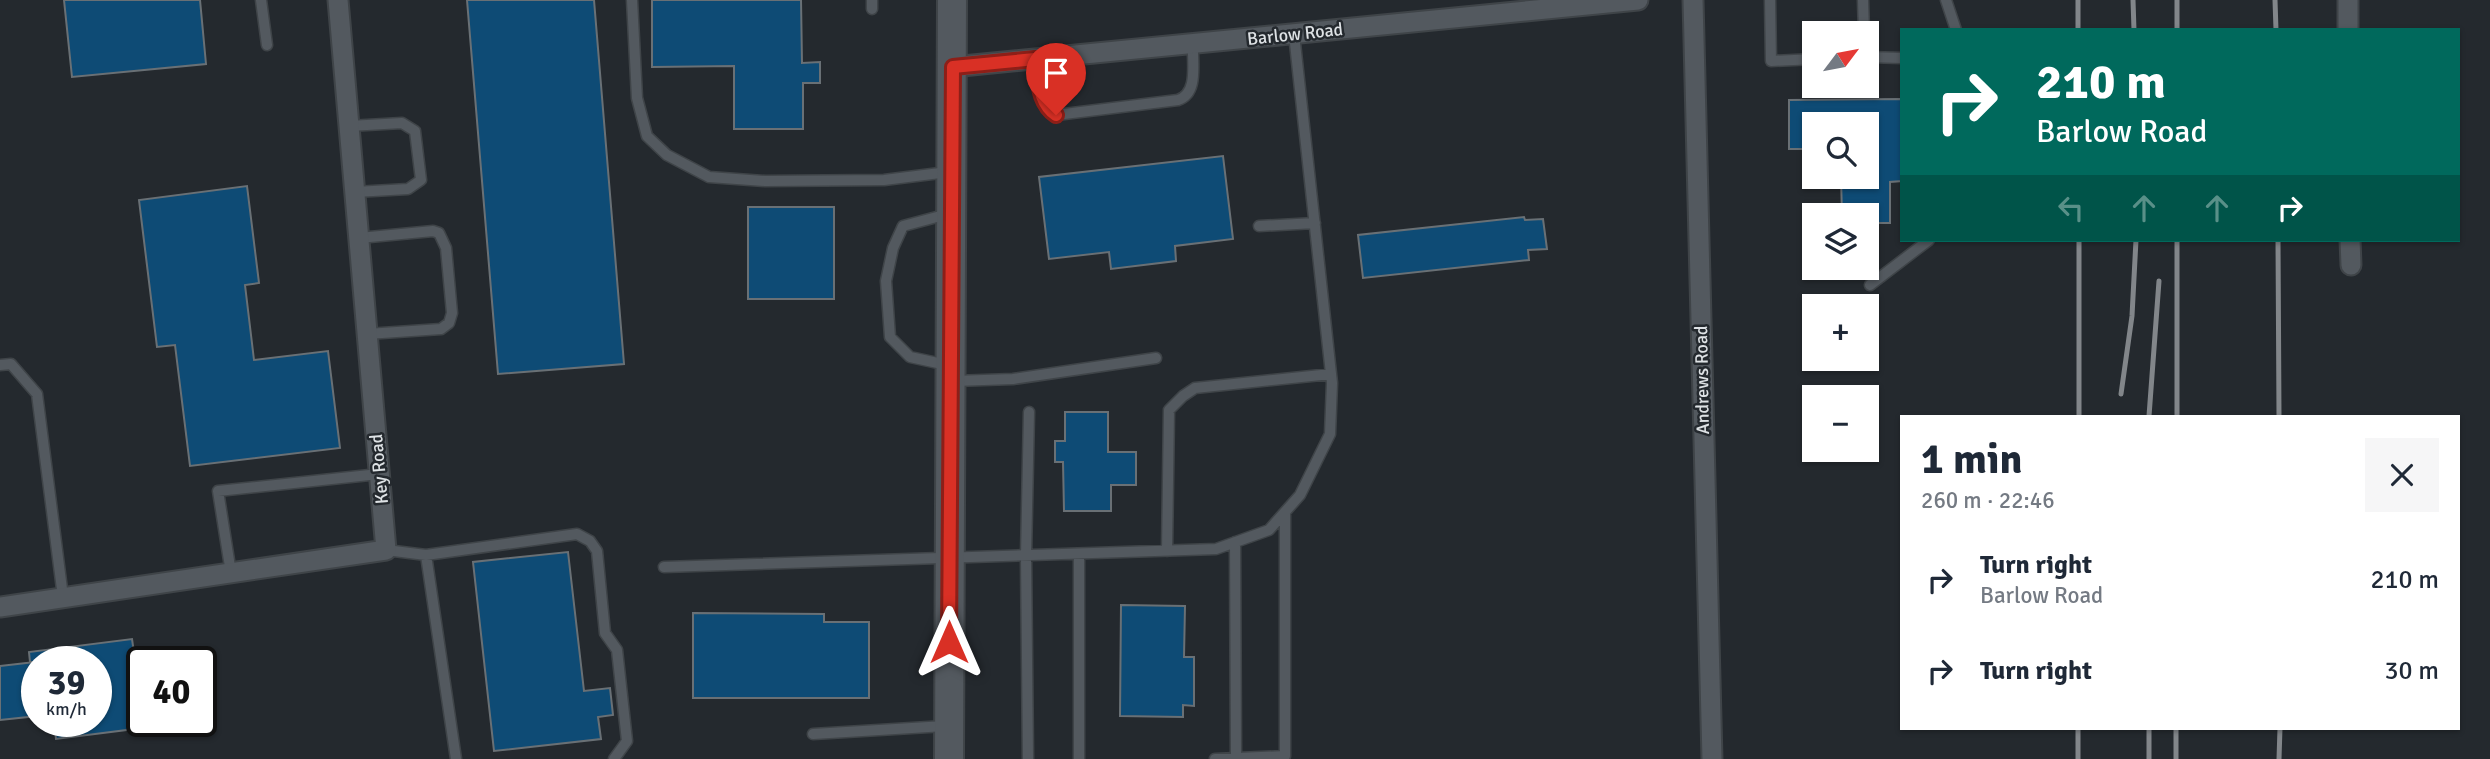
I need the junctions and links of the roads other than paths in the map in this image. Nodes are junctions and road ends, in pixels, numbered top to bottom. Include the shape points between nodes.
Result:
1 (261, 0) edge
2 (338, 0) edge
3 (632, 0) edge
4 (952, 0) edge
5 (1638, 0) edge
6 (1693, 0) edge
7 (1770, 0) edge
8 (1863, 0) edge
9 (1946, 0) edge
10 (2348, 0) edge
11 (1864, 21) edge
12 (1955, 28) edge
13 (2348, 28) edge
14 (1294, 34) junction
15 (1193, 44) junction
16 (267, 45) dead end
17 (1880, 57) edge
18 (1900, 58) edge
19 (1035, 59) junction
20 (1802, 60) edge
21 (953, 67) junction
22 (349, 126) junction
23 (952, 172) junction
24 (355, 192) junction
25 (952, 213) junction
26 (1315, 223) junction
27 (1259, 226) dead end
28 (359, 238) junction
29 (1927, 242) edge
30 (2350, 242) edge
31 (2351, 265) dead end
32 (1870, 285) dead end
33 (367, 334) junction
34 (1156, 358) dead end
35 (0, 365) edge
36 (950, 374) junction
37 (1331, 374) junction
38 (1029, 412) dead end
39 (379, 474) junction
40 (1285, 512) junction
41 (1235, 542) junction
42 (386, 550) junction
43 (1167, 551) junction
44 (1079, 554) junction
45 (426, 555) junction
46 (1026, 556) junction
47 (949, 559) junction
48 (664, 567) dead end
49 (231, 573) junction
50 (64, 597) junction
51 (0, 607) edge
52 (949, 726) junction
53 (813, 734) dead end
54 (1236, 758) edge
55 (456, 759) edge
56 (614, 759) edge
57 (949, 759) edge
58 (1028, 759) edge
59 (1079, 759) edge
60 (1215, 759) edge
61 (1712, 759) edge

1 - 16 lane
2 - 22 street, Key Road
3 - 23 lane via 637,97 648,135 667,155 709,177 765,181 884,180
4 - 21 street
5 - 14 street, Barlow Road
6 - 61 street, Andrews Road
7 - 20 lane via 1771,61
8 - 11 lane
9 - 12 lane
10 - 13 street
14 - 15 street, Barlow Road
14 - 26 lane
15 - 19 street, Barlow Road
15 - 19 lane via 1192,88 1187,97 1056,115 1043,102
17 - 18 lane
19 - 21 street, Barlow Road
21 - 23 street
22 - 24 street, Key Road
22 - 24 lane via 402,123 415,131 421,180 408,189
23 - 25 street
24 - 28 street, Key Road
25 - 36 street
25 - 36 lane via 903,226 886,281 890,337 910,357
26 - 27 lane
26 - 37 lane
28 - 33 street, Key Road
28 - 33 lane via 439,233 446,248 452,313 441,329
29 - 32 lane
30 - 31 street
33 - 39 street, Key Road
34 - 36 lane via 1013,379
35 - 50 lane via 11,364 37,394
36 - 47 street
37 - 40 lane via 1330,434 1300,495
37 - 43 lane via 1195,388 1169,410
38 - 46 lane
39 - 42 street, Key Road
39 - 49 lane via 218,491
40 - 41 lane via 1269,530
40 - 54 lane via 1285,756
41 - 43 lane via 1216,549
41 - 54 lane
42 - 45 lane
42 - 49 street
43 - 44 lane
44 - 46 lane
44 - 59 lane
45 - 55 lane
45 - 56 lane via 577,534 590,541 597,551 605,634 617,650 627,741
46 - 47 lane
46 - 58 lane
47 - 48 lane
47 - 52 street
49 - 50 street
50 - 51 street
52 - 53 lane
52 - 57 street
54 - 60 lane

